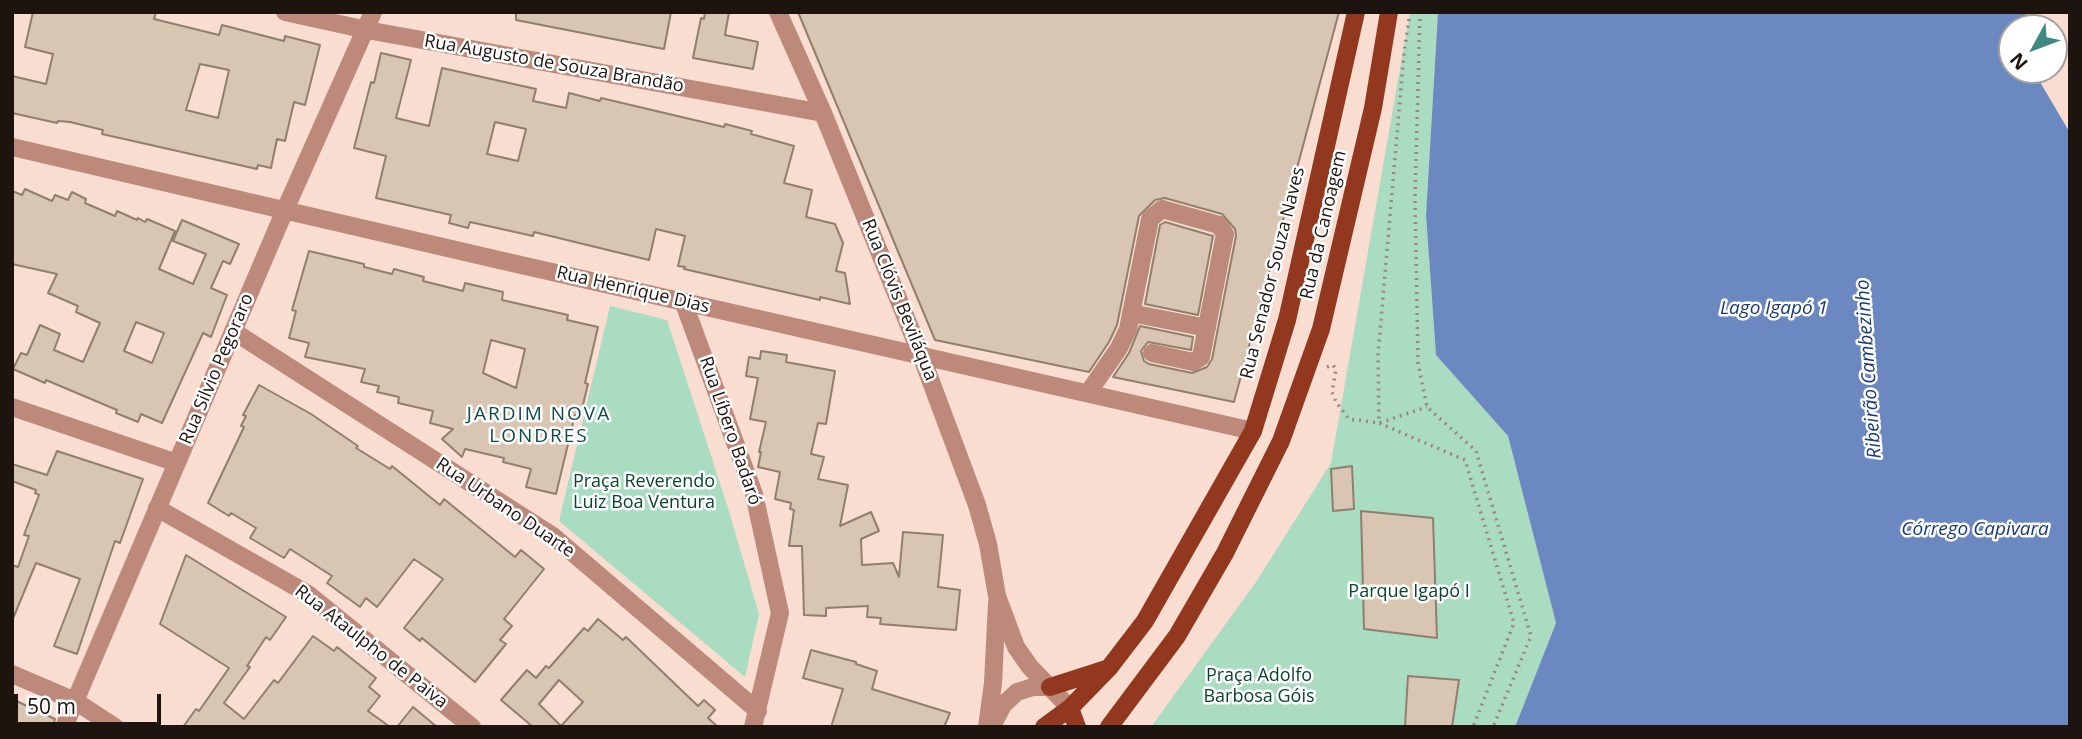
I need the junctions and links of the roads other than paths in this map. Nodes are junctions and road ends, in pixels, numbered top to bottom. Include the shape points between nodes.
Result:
1 (285, 12) edge
2 (373, 12) edge
3 (778, 12) edge
4 (1356, 12) edge
5 (1389, 12) edge
6 (367, 30) junction
7 (824, 113) junction
8 (12, 147) edge
9 (285, 210) junction
10 (683, 301) junction
11 (1131, 313) junction
12 (1207, 328) junction
13 (233, 331) junction
14 (1152, 354) dead end
15 (921, 355) junction
16 (1088, 393) junction
17 (12, 407) edge
18 (1253, 431) junction
19 (177, 463) junction
20 (157, 508) junction
21 (998, 596) junction
22 (1109, 668) junction
23 (12, 674) edge
24 (1050, 687) junction
25 (75, 701) junction
26 (1070, 708) junction
27 (755, 719) edge
28 (64, 727) edge
29 (115, 727) edge
30 (472, 727) edge
31 (989, 727) edge
32 (1044, 727) edge
33 (1076, 727) edge
34 (1109, 727) edge

1 - 6 street, Rua Augusto de Souza Brandão
2 - 6 street, Rua Silvio Pegoraro
3 - 7 street, Rua Clóvis Beviláqua
4 - 18 main road, Rua Senador Souza Naves via 1287,320
5 - 34 main road, Rua da Canoagem via 1373,108 1321,329 1281,441 1226,553 1177,636
6 - 7 street, Rua Augusto de Souza Brandão
6 - 9 street, Rua Silvio Pegoraro
7 - 15 street, Rua Clóvis Beviláqua
8 - 9 street, Rua Henrique Dias
9 - 10 street, Rua Henrique Dias
9 - 13 street, Rua Silvio Pegoraro
10 - 15 street, Rua Henrique Dias
10 - 27 street, Rua Líbero Badaró via 754,494 780,613
11 - 12 street
11 - 12 street via 1150,219 1163,209 1219,225 1225,234
11 - 16 street via 1119,348
12 - 14 street via 1198,361
13 - 19 street, Rua Silvio Pegoraro
13 - 27 street, Rua Urbano Duarte via 553,536
15 - 16 street, Rua Henrique Dias
15 - 21 street, Rua Clóvis Beviláqua via 977,505
16 - 18 street, Rua Henrique Dias
17 - 19 street
18 - 22 main road, Rua Senador Souza Naves via 1145,621
19 - 20 street, Rua Silvio Pegoraro
20 - 25 street, Rua Silvio Pegoraro
20 - 30 street, Rua Ataulpho de Paiva via 308,594
21 - 24 street, Rua Clóvis Beviláqua via 1016,647
21 - 31 street, Rua Clóvis Beviláqua
22 - 24 main road
22 - 26 main road, Rua Senador Souza Naves
23 - 25 street
24 - 26 street, Rua Clóvis Beviláqua
24 - 31 street via 1017,692
25 - 28 street, Rua Silvio Pegoraro
25 - 29 street
26 - 32 main road, Rua Senador Souza Naves
26 - 33 main road

